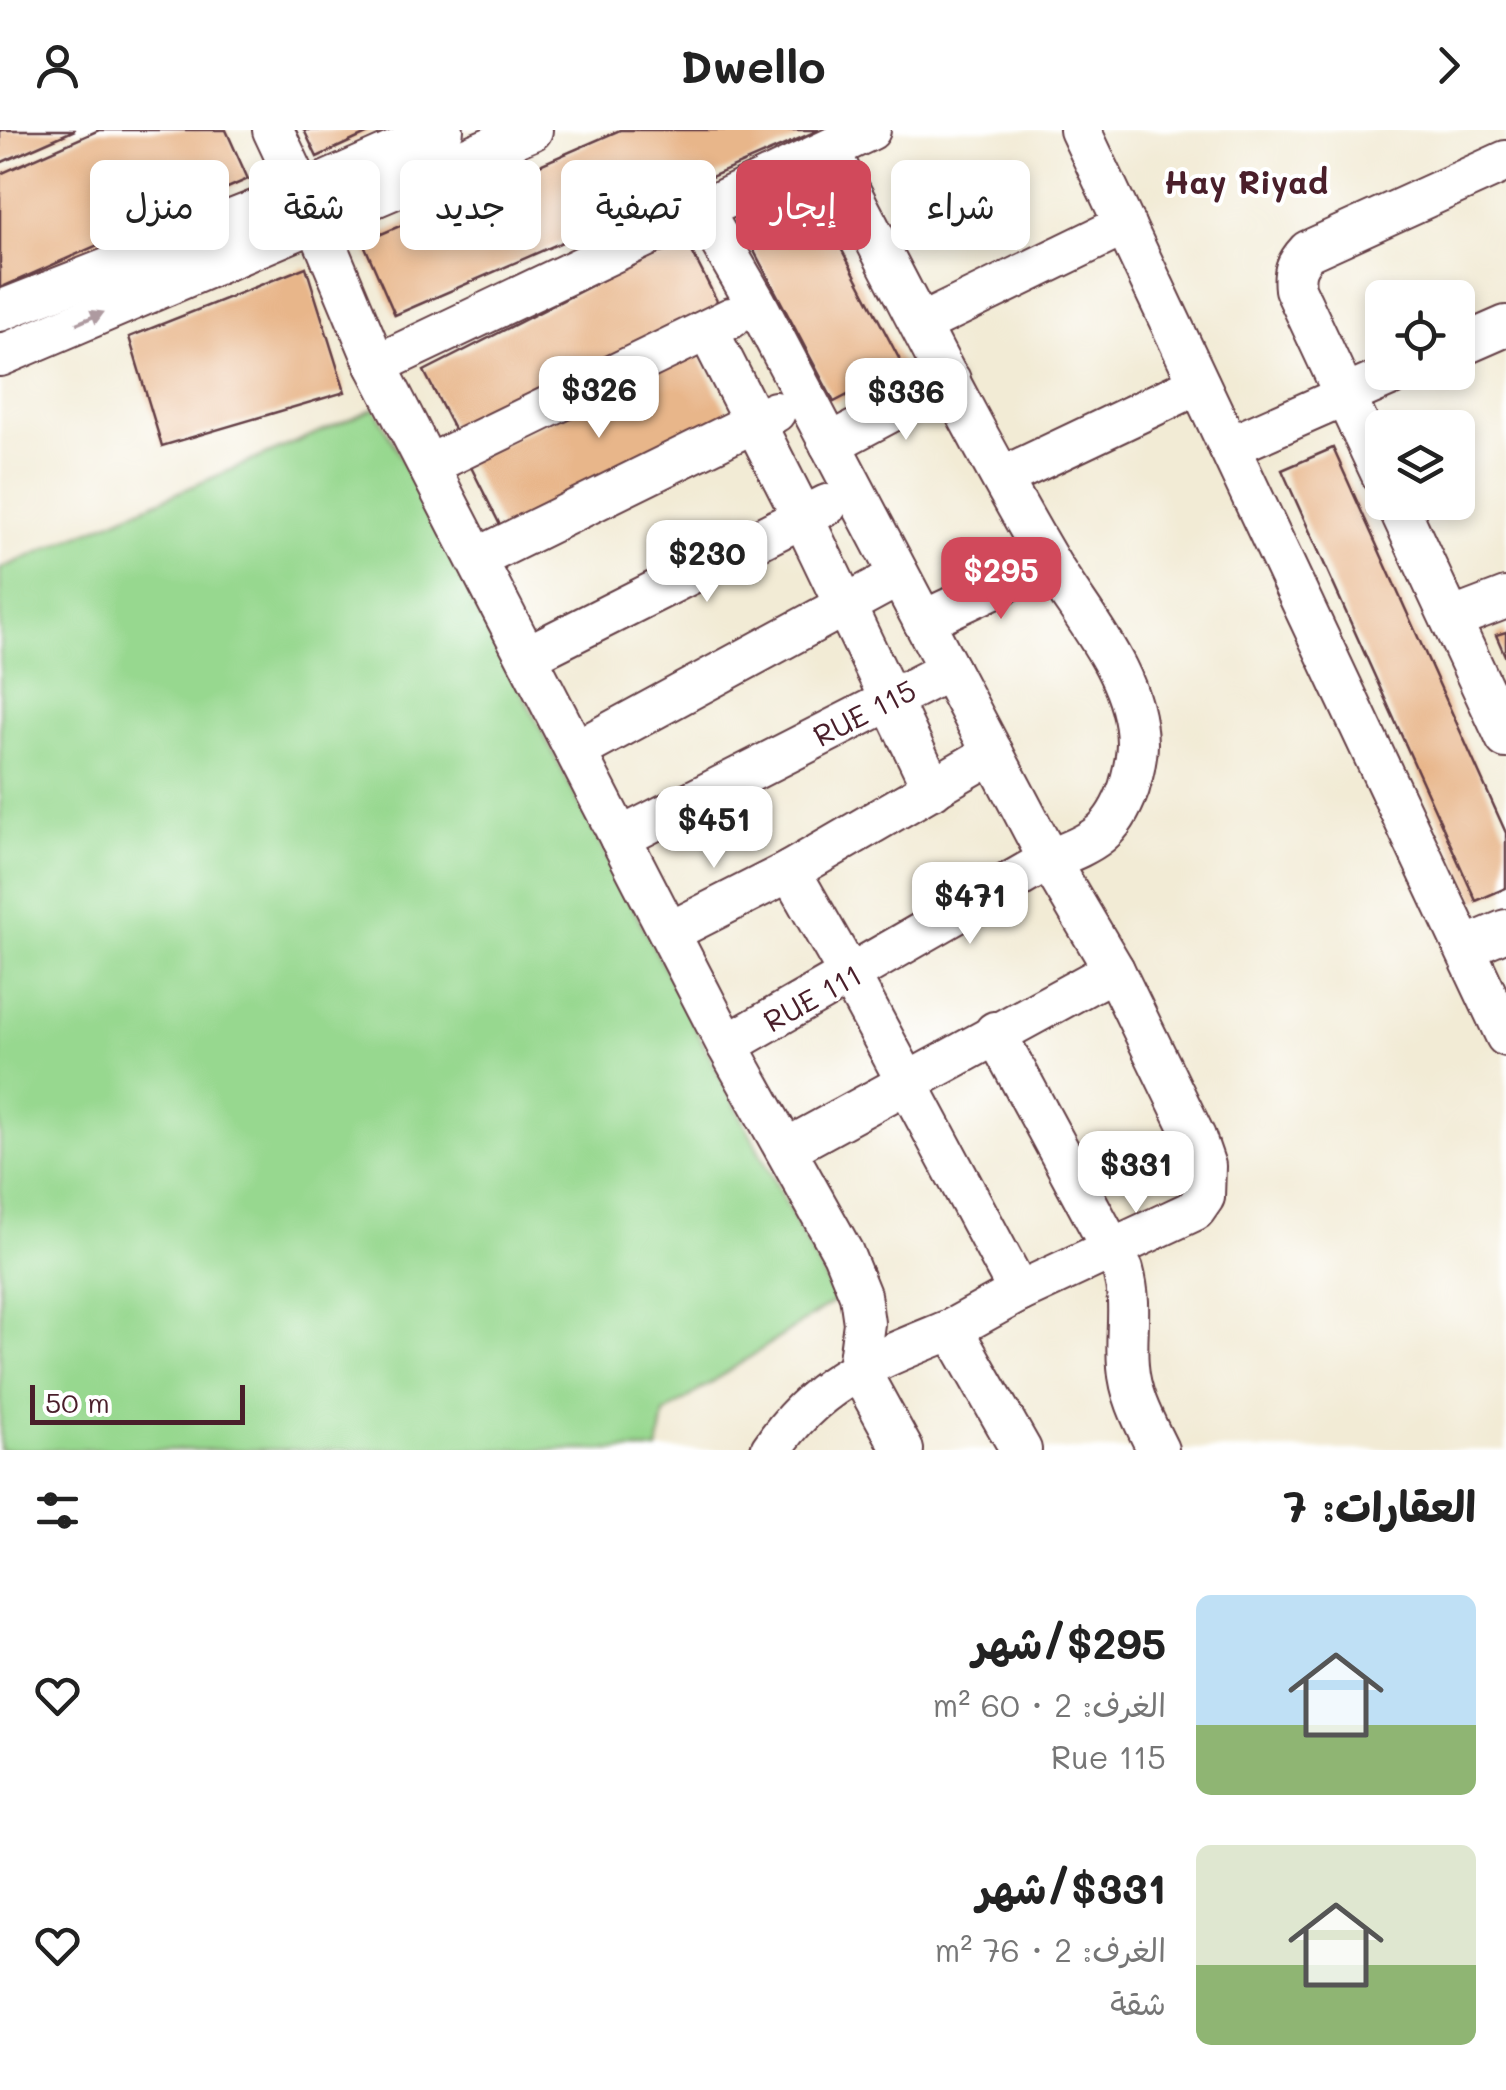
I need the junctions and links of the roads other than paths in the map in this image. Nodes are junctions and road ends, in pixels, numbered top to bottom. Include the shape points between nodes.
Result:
1 (273, 130) edge
2 (443, 130) edge
3 (532, 130) edge
4 (870, 130) edge
5 (1080, 130) edge
6 (829, 151) junction
7 (287, 160) edge
8 (1506, 160) edge
9 (380, 167) edge
10 (380, 183) edge
11 (716, 201) edge
12 (1125, 225) junction
13 (249, 228) edge
14 (716, 235) edge
15 (249, 237) edge
16 (328, 250) edge
17 (613, 250) edge
18 (756, 303) junction
19 (0, 311) edge
20 (921, 324) junction
21 (1506, 326) edge
22 (708, 332) junction
23 (1475, 340) edge
24 (0, 356) edge
25 (376, 365) junction
26 (950, 380) junction
27 (1199, 384) junction
28 (1365, 387) edge
29 (1345, 396) junction
30 (805, 397) junction
31 (754, 422) junction
32 (1365, 439) edge
33 (830, 444) junction
34 (1228, 447) junction
35 (428, 466) junction
36 (1003, 477) junction
37 (854, 491) junction
38 (803, 518) junction
39 (1405, 520) edge
40 (478, 558) junction
41 (1049, 562) junction
42 (900, 576) junction
43 (1506, 598) edge
44 (844, 605) junction
45 (1451, 618) junction
46 (924, 622) junction
47 (527, 656) junction
48 (948, 670) junction
49 (889, 698) junction
50 (1506, 738) edge
51 (576, 751) junction
52 (993, 754) junction
53 (932, 789) junction
54 (620, 838) junction
55 (1049, 860) junction
56 (790, 871) junction
57 (1506, 930) edge
58 (670, 932) junction
59 (1466, 947) junction
60 (1114, 970) junction
61 (850, 976) junction
62 (995, 1032) junction
63 (1506, 1036) edge
64 (728, 1045) junction
65 (906, 1084) junction
66 (786, 1149) junction
67 (1114, 1248) junction
68 (1019, 1292) junction
69 (952, 1329) junction
70 (858, 1368) junction
71 (779, 1446) edge
72 (904, 1450) edge
73 (1021, 1450) edge
74 (1158, 1450) edge

1 - 7 street
2 - 9 street
3 - 10 street
4 - 6 street
5 - 12 street
6 - 11 street
6 - 20 street
8 - 29 street via 1308,252 1297,264 1295,289
12 - 20 street
12 - 27 street
13 - 19 street
14 - 18 street
24 -> 15 street
16 - 25 street
17 - 25 street
18 - 22 street
18 - 30 street
20 - 26 street
21 - 23 street
22 - 31 street
22 - 35 street
25 - 35 street
26 - 33 street
26 - 36 street
27 - 34 street
27 - 36 street
28 - 29 street
29 - 32 street
29 - 34 street
30 - 31 street
30 - 33 street
31 - 38 street
31 - 40 street
33 - 37 street
34 - 59 street
35 - 40 street
36 - 41 street
37 - 38 street
37 - 42 street
38 - 44 street
38 - 47 street
39 - 45 street
40 - 47 street
41 - 46 street
41 - 55 street, RUE 111 via 1106,650 1132,708 1137,744 1132,779 1107,830
42 - 44 street
42 - 46 street
43 - 45 street
44 - 49 street
44 - 51 street
45 - 50 street
46 - 48 street
47 - 51 street
48 - 49 street, RUE 115
48 - 52 street
49 - 53 street
49 - 54 street, RUE 115
51 - 54 street
52 - 53 street
52 - 55 street
53 - 56 street
54 - 58 street
55 - 60 street
55 - 61 street, RUE 111
56 - 58 street
56 - 61 street
57 - 59 street
58 - 64 street
59 - 63 street
60 - 62 street
60 - 67 street via 1195,1137 1206,1182 1195,1210
61 - 64 street, RUE 111
61 - 65 street
62 - 65 street
62 - 67 street
64 - 66 street
65 - 66 street
65 - 68 street
66 - 70 street via 860,1295
67 - 68 street
67 - 74 street via 1129,1294 1131,1387
68 - 69 street
69 - 70 street
69 - 73 street
70 - 71 street via 799,1413
70 - 72 street

